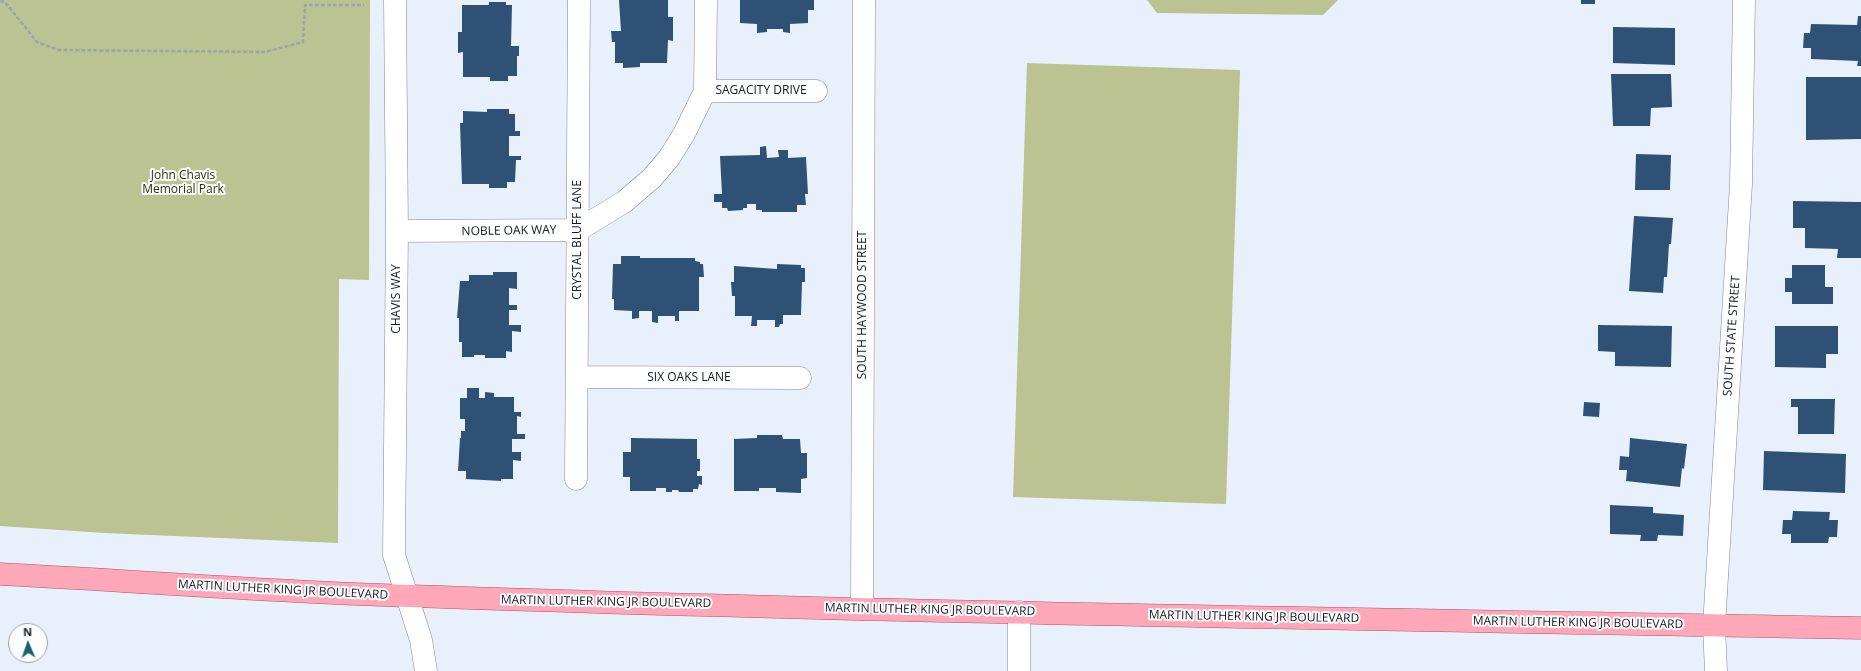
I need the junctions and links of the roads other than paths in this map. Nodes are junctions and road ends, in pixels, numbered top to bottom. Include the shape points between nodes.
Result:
1 (396, 0) edge
2 (579, 0) edge
3 (706, 0) edge
4 (864, 0) edge
5 (1744, 0) edge
6 (705, 91) junction
7 (816, 91) dead end
8 (578, 230) junction
9 (397, 231) junction
10 (577, 377) junction
11 (800, 378) dead end
12 (576, 479) dead end
13 (0, 574) edge
14 (407, 596) junction
15 (862, 609) junction
16 (1019, 612) junction
17 (1714, 626) junction
18 (1861, 628) edge
19 (426, 671) edge
20 (1018, 671) edge
21 (1716, 671) edge

1 - 9 street, CHAVIS WAY
2 - 8 street, CRYSTAL BLUFF LANE
3 - 6 street
4 - 15 street, SOUTH HAYWOOD STREET
5 - 17 street, SOUTH STATE STREET via 1741,184
6 - 7 street, SAGACITY DRIVE
6 - 8 street via 684,134 652,178 624,202
8 - 9 street, NOBLE OAK WAY
8 - 10 street, CRYSTAL BLUFF LANE
9 - 14 street, CHAVIS WAY via 394,555
10 - 11 street, SIX OAKS LANE
10 - 12 street, CRYSTAL BLUFF LANE
13 - 14 main road, MARTIN LUTHER KING JR BOULEVARD
14 - 15 main road, MARTIN LUTHER KING JR BOULEVARD
14 - 19 street, CHAVIS WAY via 421,640
15 - 16 main road, MARTIN LUTHER KING JR BOULEVARD
16 - 17 main road, MARTIN LUTHER KING JR BOULEVARD
16 - 20 street
17 - 18 main road, MARTIN LUTHER KING JR BOULEVARD
17 - 21 street, SOUTH STATE STREET

